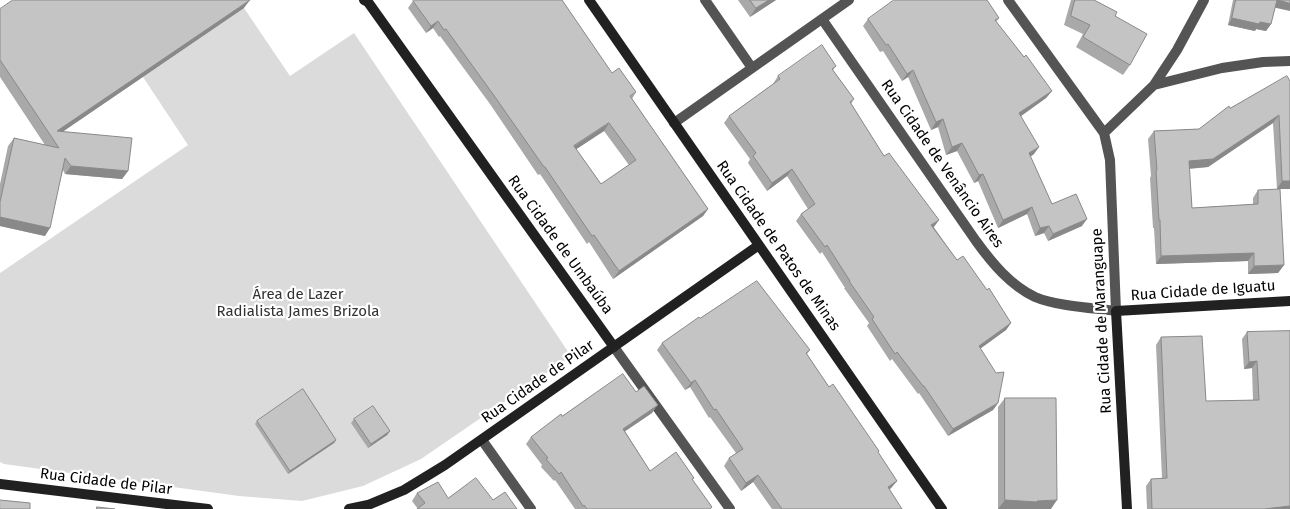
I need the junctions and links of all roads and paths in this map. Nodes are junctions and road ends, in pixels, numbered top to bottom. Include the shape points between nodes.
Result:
1 (589, 0) edge
2 (705, 0) edge
3 (849, 0) edge
4 (1008, 0) edge
5 (1204, 0) edge
6 (368, 1) edge
7 (822, 19) junction
8 (1290, 61) edge
9 (752, 68) junction
10 (1154, 85) junction
11 (674, 123) junction
12 (1104, 132) junction
13 (759, 245) junction
14 (1290, 301) edge
15 (1058, 303) joint
16 (1116, 312) junction
17 (614, 347) junction
18 (482, 440) junction
19 (0, 484) edge
20 (208, 509) edge
21 (349, 509) edge
22 (531, 509) edge
23 (730, 509) edge
24 (942, 509) edge
25 (1127, 509) edge

1 - 11 street, Rua Cidade de Patos de Minas
2 - 9 street
3 - 7 street
4 - 12 street
5 - 10 street
6 - 17 street, Rua Cidade de Umbaúba
7 - 9 street
7 - 15 street, Rua Cidade de Venâncio Aires via 990,260 1020,288 1037,298
8 - 10 street via 1222,68
9 - 11 street
10 - 12 street
11 - 13 street, Rua Cidade de Patos de Minas
12 - 16 street, Rua Cidade de Maranguape via 1110,160
13 - 17 street, Rua Cidade de Pilar
13 - 24 street, Rua Cidade de Patos de Minas
14 - 16 street, Rua Cidade de Iguatu
15 - 16 street, Rua Cidade de Iguatu
16 - 25 street, Rua Cidade de Maranguape
17 - 18 street, Rua Cidade de Pilar
17 - 23 street, Rua Cidade de Umbaúba
18 - 21 street, Rua Cidade de Pilar via 404,490
18 - 22 street
19 - 20 street, Rua Cidade de Pilar

